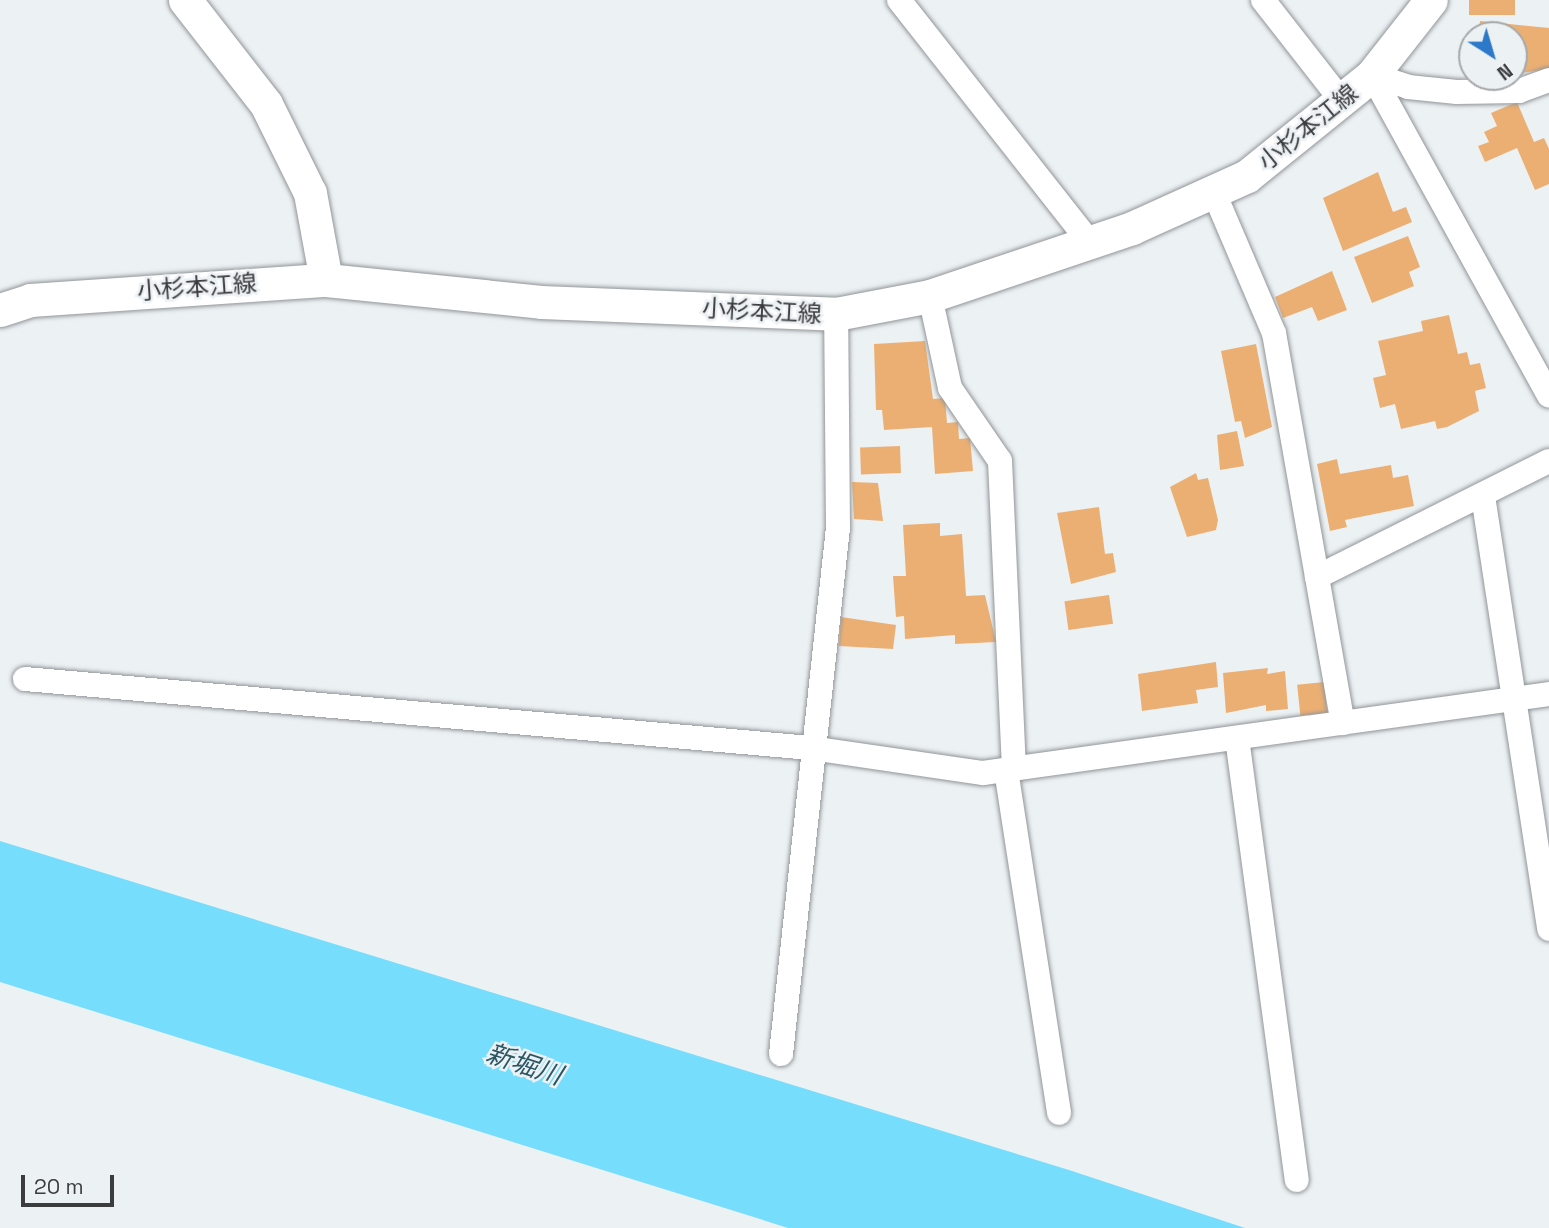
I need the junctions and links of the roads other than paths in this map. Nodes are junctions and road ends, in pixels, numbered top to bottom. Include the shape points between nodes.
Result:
1 (185, 0) edge
2 (899, 0) edge
3 (1263, 0) edge
4 (1431, 0) edge
5 (1372, 75) junction
6 (1549, 80) edge
7 (1342, 101) junction
8 (1215, 195) junction
9 (1090, 243) junction
10 (326, 280) junction
11 (930, 296) junction
12 (0, 310) edge
13 (836, 314) junction
14 (1549, 395) edge
15 (1549, 461) edge
16 (1483, 496) junction
17 (1317, 577) junction
18 (25, 679) dead end
19 (1549, 694) edge
20 (1517, 699) junction
21 (1343, 723) junction
22 (1237, 738) junction
23 (811, 748) junction
24 (1010, 769) junction
25 (1549, 929) edge
26 (781, 1054) dead end
27 (1059, 1113) dead end
28 (1297, 1180) dead end

1 - 10 main road via 266,104 310,193
2 - 9 street
3 - 7 street
4 - 5 main road, 小杉本江線
5 - 6 street via 1457,92 1519,91
5 - 7 main road, 小杉本江線
5 - 14 street
7 - 8 main road, 小杉本江線
8 - 9 main road, 小杉本江線
8 - 17 street via 1273,332
9 - 11 main road, 小杉本江線
10 - 12 main road, 小杉本江線 via 30,300
10 - 13 main road, 小杉本江線 via 541,302
11 - 13 main road, 小杉本江線
11 - 24 street via 950,388 1000,461
13 - 23 street via 838,528
15 - 16 street
16 - 17 street
16 - 20 street
17 - 21 street
18 - 23 street
19 - 20 street
20 - 21 street
20 - 25 street
21 - 22 street
22 - 24 street
22 - 28 street
23 - 24 street via 983,773
23 - 26 street
24 - 27 street

